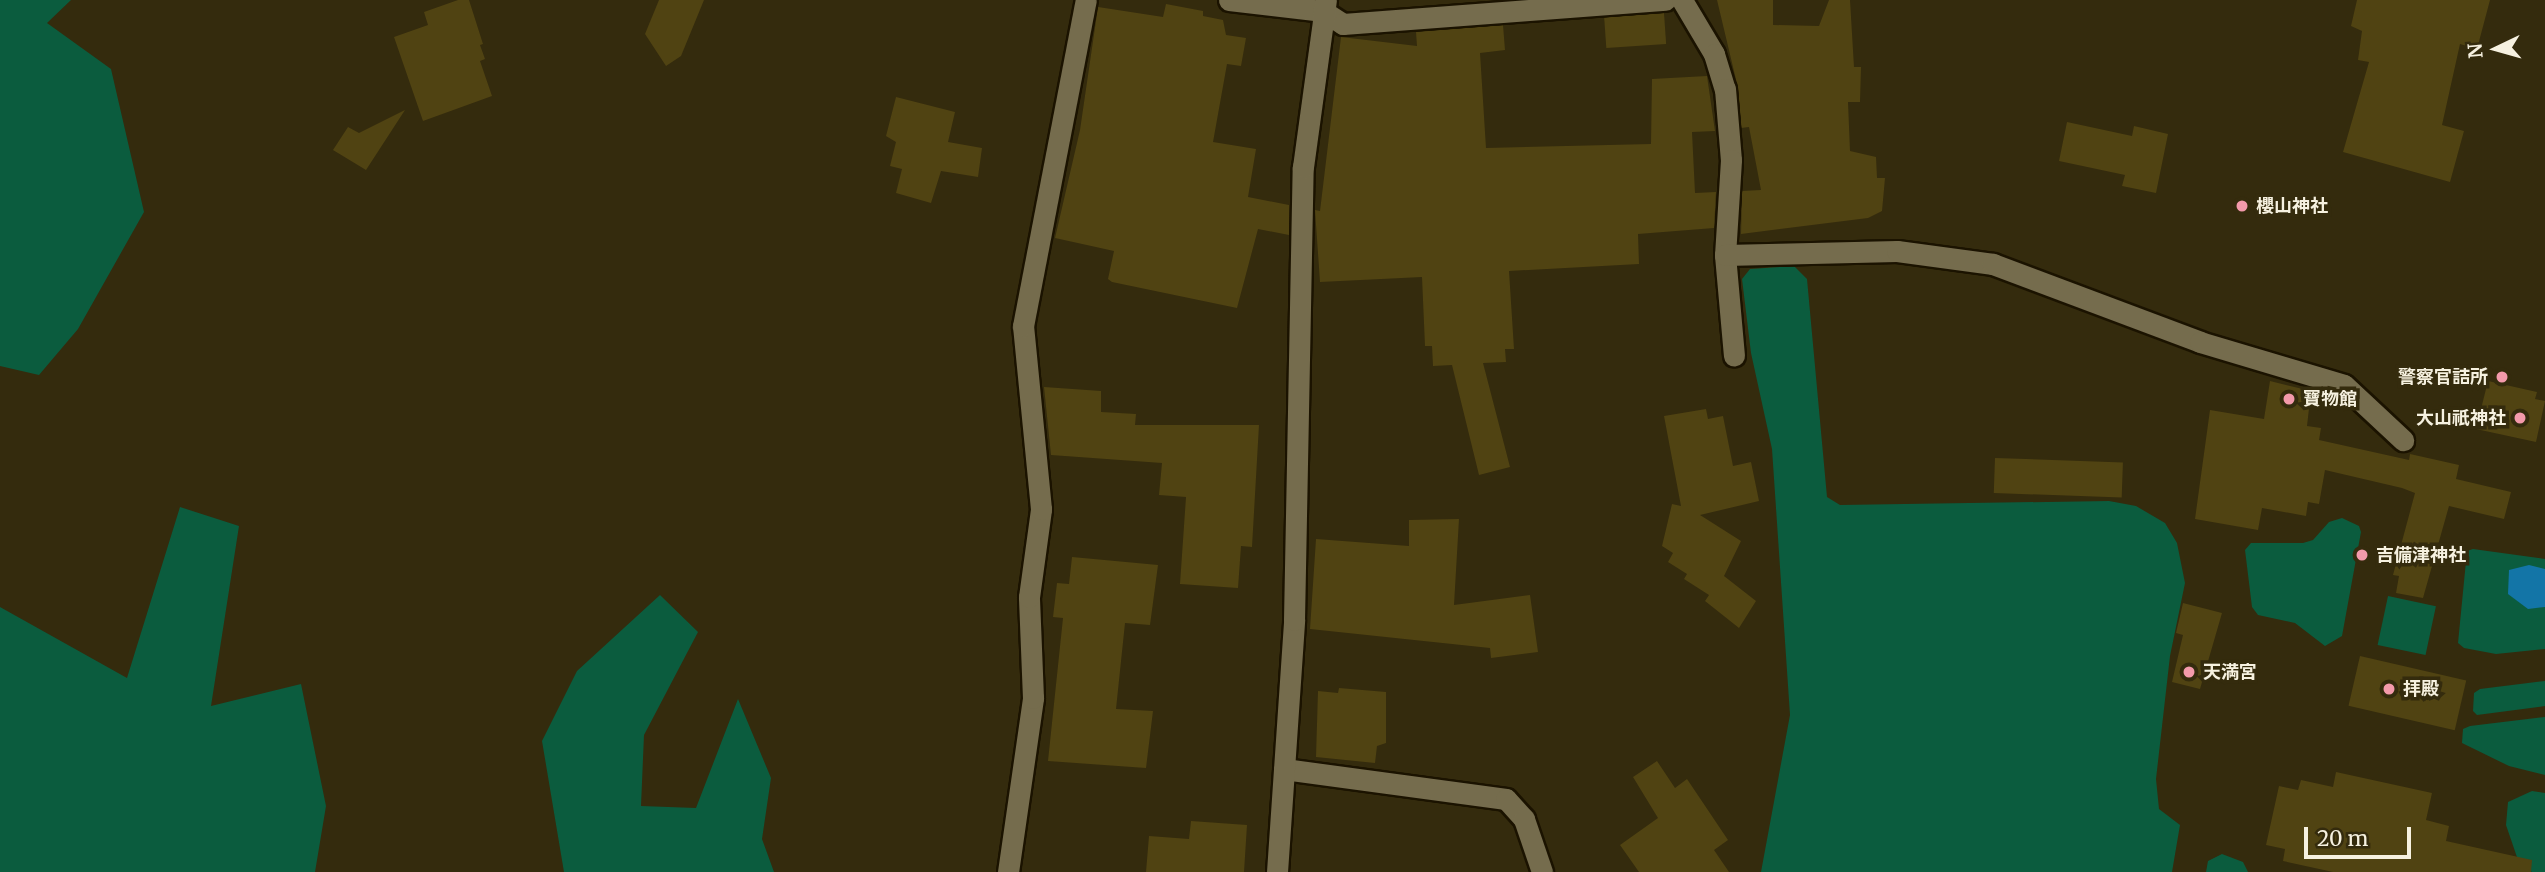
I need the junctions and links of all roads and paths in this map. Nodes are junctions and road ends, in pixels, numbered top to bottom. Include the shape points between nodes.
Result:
1 (1229, 0) edge
2 (1665, 0) edge
3 (1682, 0) edge
4 (1081, 1) edge
5 (1324, 6) edge
6 (1725, 255) junction
7 (1734, 356) dead end
8 (2403, 440) dead end
9 (1284, 769) junction
10 (1008, 872) edge
11 (1277, 872) edge
12 (1542, 872) edge

1 - 5 street
2 - 5 street via 1343,24
3 - 6 street via 1714,54 1725,89 1731,160
4 - 10 street via 1023,326 1041,509 1029,597 1033,698
5 - 9 street via 1303,167 1294,620
6 - 7 street
6 - 8 street via 1897,251 1993,264 2200,342 2344,385
9 - 11 street
9 - 12 street via 1506,799 1524,819

